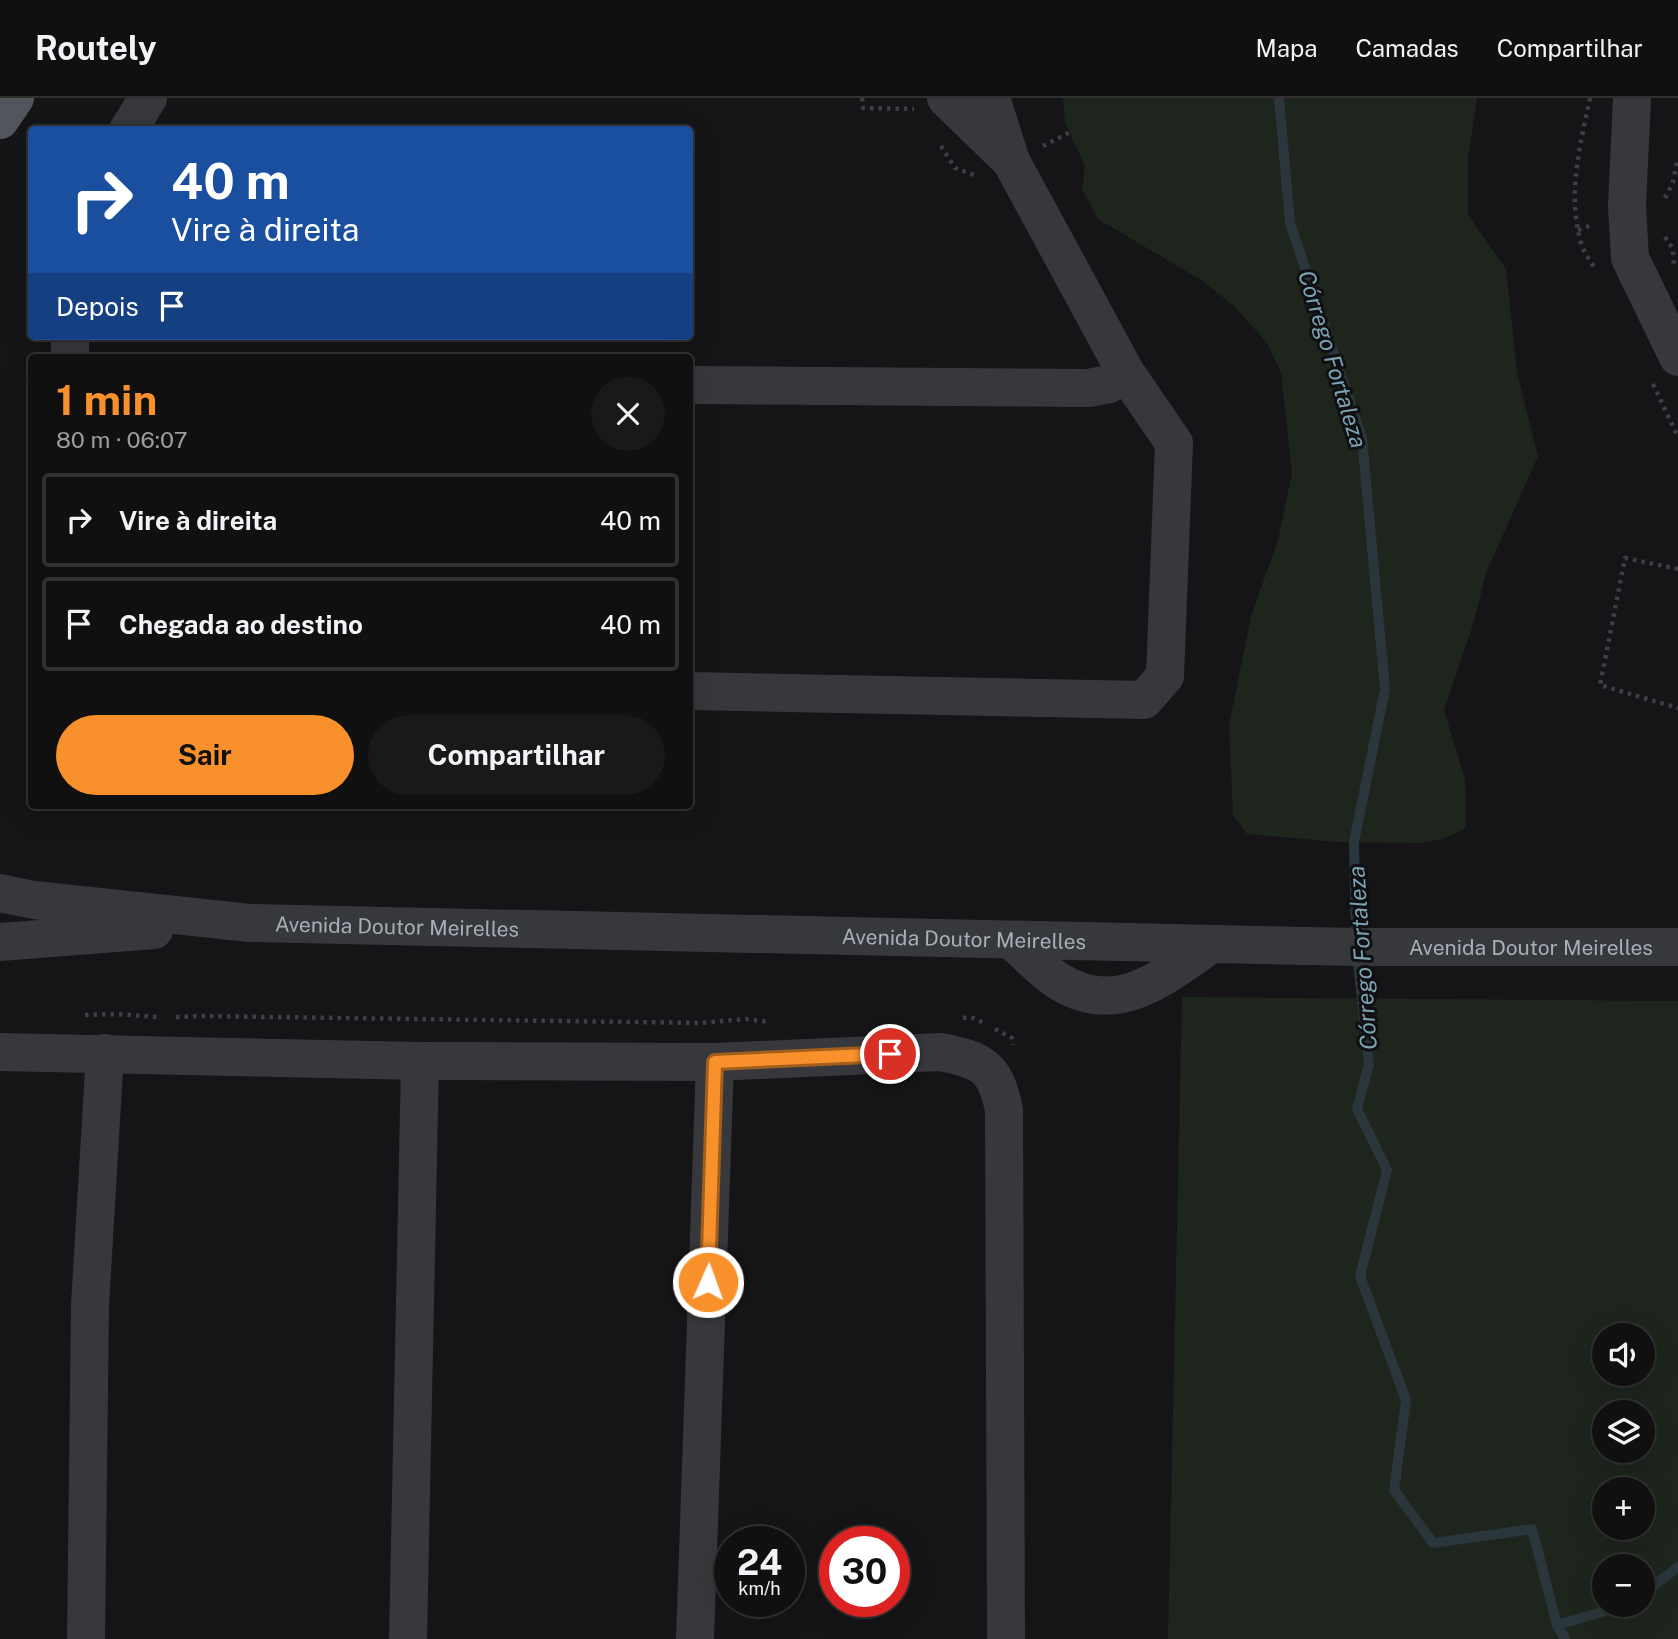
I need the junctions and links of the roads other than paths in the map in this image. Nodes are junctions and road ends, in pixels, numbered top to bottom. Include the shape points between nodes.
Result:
1 (15, 98) edge
2 (148, 98) edge
3 (946, 98) edge
4 (991, 98) edge
5 (1632, 98) edge
6 (0, 120) edge
7 (130, 126) edge
8 (1011, 161) junction
9 (1678, 357) edge
10 (1126, 373) junction
11 (693, 385) edge
12 (693, 691) edge
13 (0, 893) edge
14 (250, 923) junction
15 (1011, 940) junction
16 (0, 942) edge
17 (1212, 944) junction
18 (1678, 947) edge
19 (0, 1052) edge
20 (105, 1054) junction
21 (420, 1061) junction
22 (715, 1062) junction
23 (86, 1639) edge
24 (408, 1639) edge
25 (695, 1639) edge
26 (1006, 1639) edge

1 - 6 main road
2 - 7 street
3 - 8 street
4 - 8 street
5 - 9 street via 1627,206 1630,258
8 - 10 street
10 - 11 street via 1110,384 1089,388
10 - 12 street via 1174,443 1165,676 1144,700
13 - 14 street, Avenida Doutor Meirelles
14 - 15 street, Avenida Doutor Meirelles
14 - 16 street, Avenida Doutor Meirelles
15 - 17 street, Avenida Doutor Meirelles
15 - 17 street via 1060,982 1089,994 1121,995 1147,987
17 - 18 street, Avenida Doutor Meirelles
19 - 20 street
20 - 21 street
20 - 23 street via 90,1305
21 - 22 street
21 - 24 street
22 - 25 street
22 - 26 street via 940,1052 966,1056 984,1066 999,1087 1004,1110

